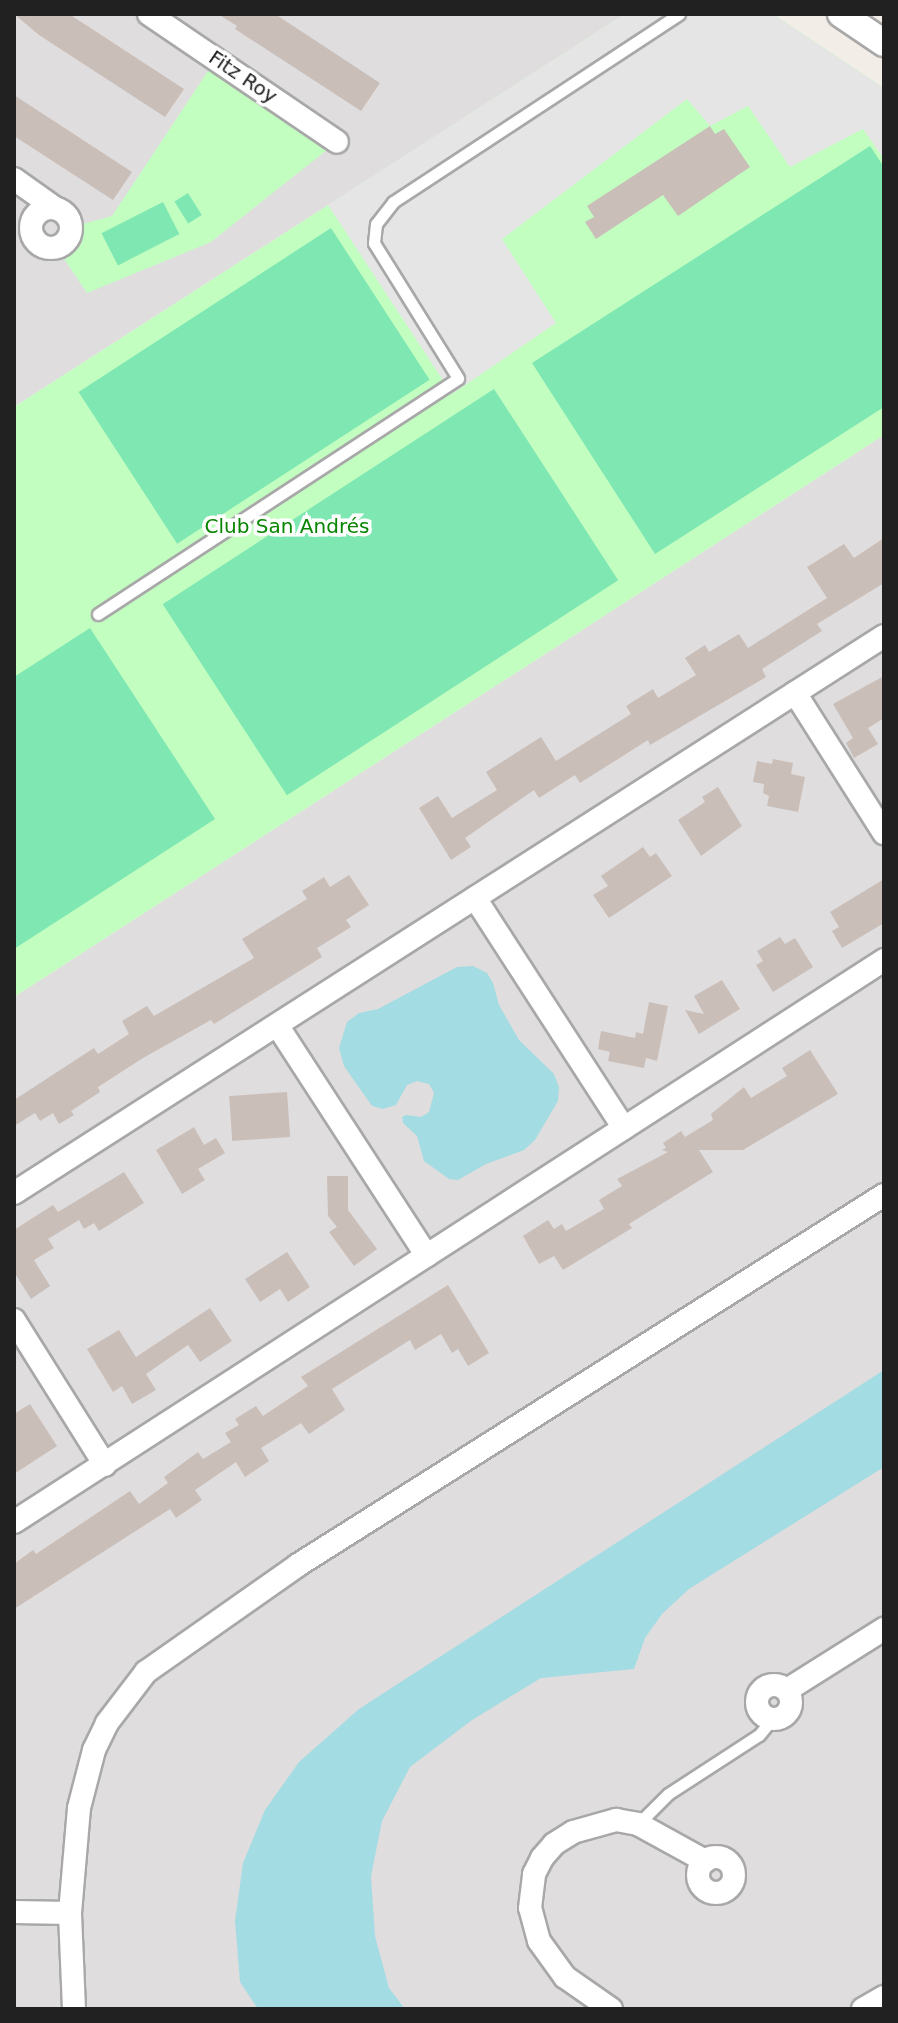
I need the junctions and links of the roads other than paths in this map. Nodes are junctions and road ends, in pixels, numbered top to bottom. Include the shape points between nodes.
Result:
1 (149, 14) edge
2 (679, 14) edge
3 (841, 14) edge
4 (884, 43) edge
5 (337, 142) dead end
6 (22, 185) edge
7 (55, 208) junction
8 (33, 219) junction
9 (98, 614) dead end
10 (884, 636) edge
11 (795, 693) junction
12 (884, 833) edge
13 (475, 898) junction
14 (884, 960) edge
15 (277, 1025) junction
16 (624, 1128) junction
17 (14, 1193) edge
18 (884, 1195) edge
19 (427, 1256) junction
20 (14, 1320) edge
21 (105, 1465) junction
22 (14, 1522) edge
23 (884, 1629) edge
24 (772, 1719) joint
25 (638, 1824) junction
26 (705, 1861) dead end
27 (14, 1912) edge
28 (70, 1913) junction
29 (884, 1997) edge
30 (74, 2009) edge
31 (611, 2009) edge
32 (863, 2009) edge

1 - 5 street, Fitz Roy
2 - 9 lane via 393,202 376,224 374,243 458,378
3 - 4 street
6 - 7 street
6 - 8 street via 34,204
7 - 8 street via 42,210
7 - 8 street via 67,215 72,227 57,248 34,239
10 - 11 street
11 - 12 street
11 - 13 street
13 - 15 street
13 - 16 street
14 - 16 street
15 - 17 street
15 - 19 street
16 - 19 street
18 - 28 street via 298,1565 146,1672 125,1696 94,1750 75,1834
19 - 21 street
20 - 21 street
21 - 22 street
23 - 24 street via 787,1690 790,1710
24 - 25 lane via 759,1735 668,1794
25 - 26 street
25 - 31 street via 595,1823 554,1844 534,1874 531,1891 532,1924 549,1957 565,1977
27 - 28 street
28 - 30 street
29 - 32 street

